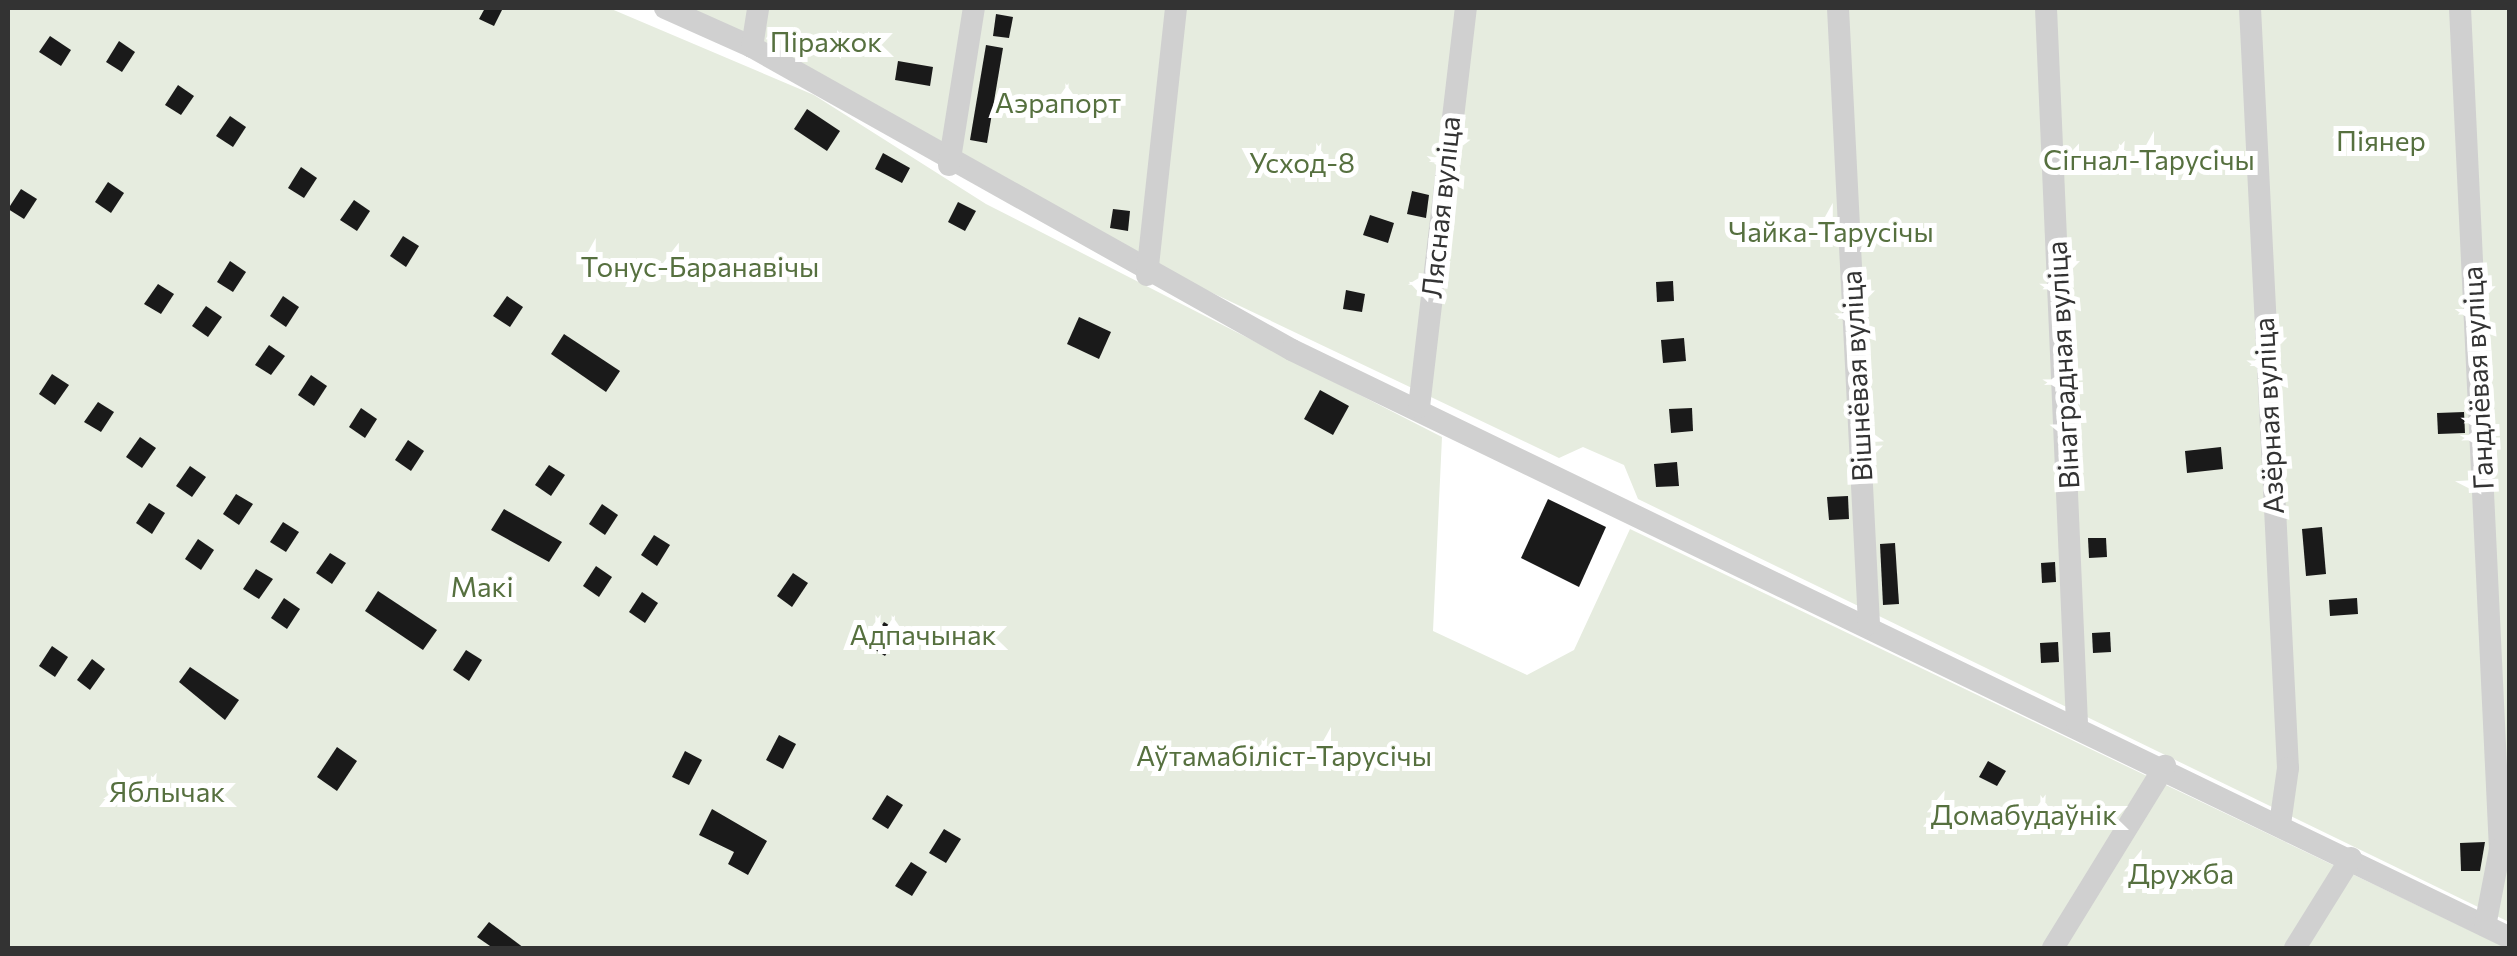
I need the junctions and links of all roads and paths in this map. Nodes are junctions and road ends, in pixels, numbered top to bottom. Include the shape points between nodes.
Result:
1 (665, 8) edge
2 (758, 8) edge
3 (974, 8) edge
4 (1176, 8) edge
5 (1466, 8) edge
6 (1838, 8) edge
7 (2046, 8) edge
8 (2250, 8) edge
9 (2460, 8) edge
10 (752, 47) junction
11 (950, 165) junction
12 (1147, 275) junction
13 (1419, 407) junction
14 (1868, 624) junction
15 (2077, 723) junction
16 (2165, 766) junction
17 (2280, 824) junction
18 (2351, 858) junction
19 (2485, 926) junction
20 (2510, 938) edge
21 (2053, 948) edge
22 (2296, 948) edge

1 - 10 street
2 - 10 street
3 - 11 street
4 - 12 street
5 - 13 street, Лясная вуліца
6 - 14 street, Вішнёвая вуліца
7 - 15 street, Вінаградная вуліца
8 - 17 street, Азёрная вуліца via 2288,768
9 - 19 street, Гандлёвая вуліца via 2500,849
10 - 11 street
11 - 12 street
12 - 13 street
13 - 14 street
14 - 15 street
15 - 16 street
16 - 17 street
16 - 21 street
17 - 18 street
18 - 19 street
18 - 22 street
19 - 20 street

